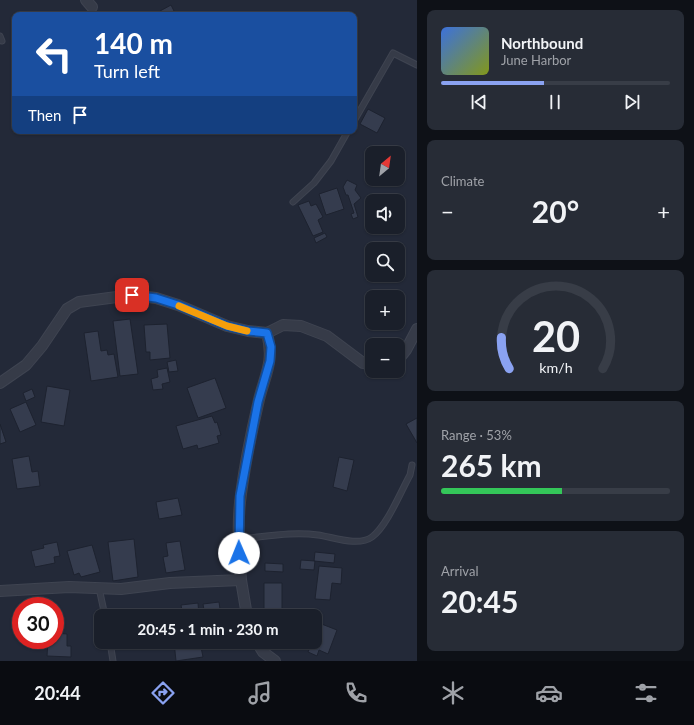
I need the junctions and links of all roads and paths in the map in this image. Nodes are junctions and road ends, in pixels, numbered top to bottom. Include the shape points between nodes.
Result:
1 (417, 65) edge
2 (357, 116) edge
3 (346, 134) edge
4 (293, 202) dead end
5 (417, 329) edge
6 (267, 333) junction
7 (405, 351) edge
8 (365, 363) edge
9 (0, 383) edge
10 (412, 465) dead end
11 (239, 539) junction
12 (241, 580) junction
13 (99, 588) junction
14 (0, 591) edge
15 (104, 609) edge
16 (246, 609) edge
17 (111, 649) edge
18 (261, 649) edge
19 (113, 661) edge
20 (275, 661) edge

1 - 2 lane via 393,53
3 - 4 lane via 323,172
5 - 7 street
6 - 8 street via 283,325 301,326 327,336
6 - 9 street via 227,326 156,298 132,295 79,302 67,310 26,365
6 - 11 street via 271,347 270,361 258,402 240,496
10 - 11 lane via 410,475 381,528 371,538 359,541 298,533
11 - 12 street
12 - 13 street via 177,582 122,589
12 - 16 street
13 - 14 street
13 - 15 lane
17 - 19 lane
18 - 20 street

